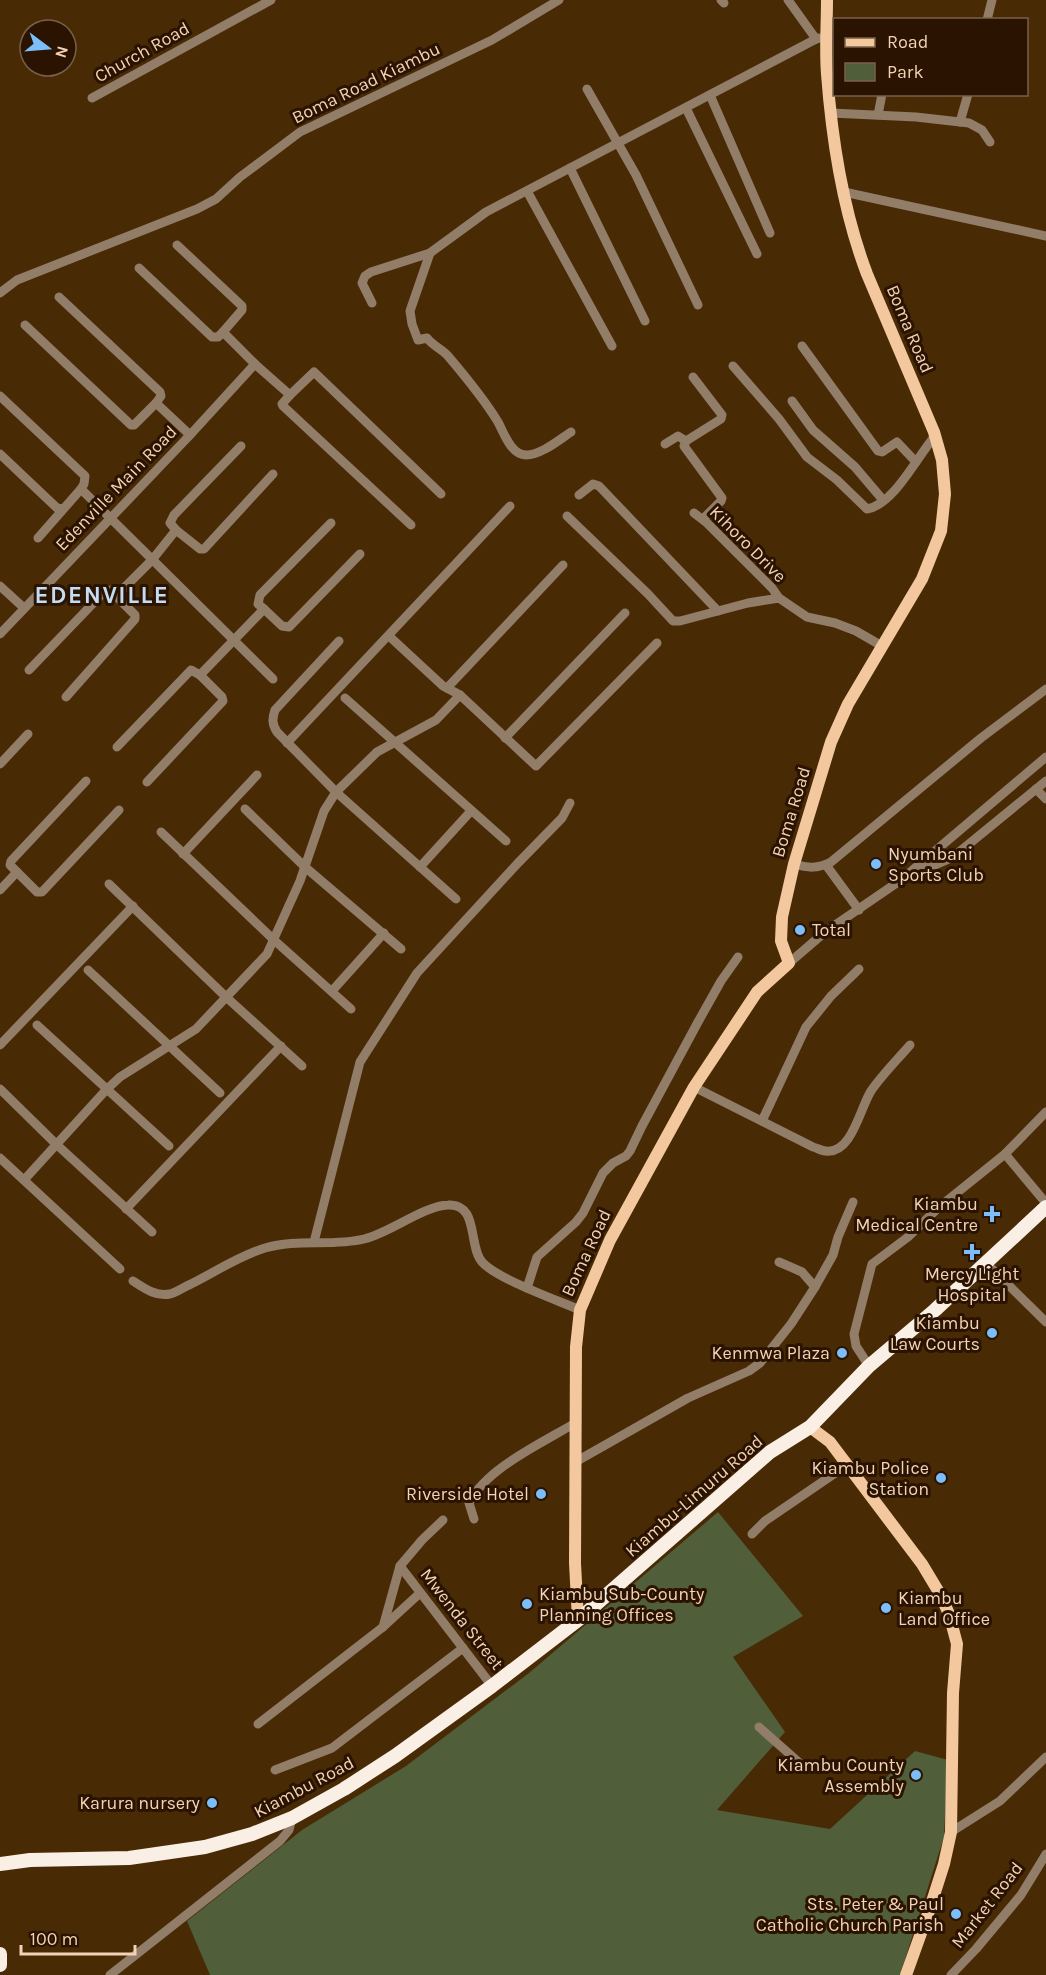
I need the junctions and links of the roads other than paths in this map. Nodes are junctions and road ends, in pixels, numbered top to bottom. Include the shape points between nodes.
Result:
1 (271, 0) edge
2 (559, 0) edge
3 (788, 0) edge
4 (827, 0) edge
5 (992, 0) edge
6 (988, 18) edge
7 (822, 39) junction
8 (587, 89) dead end
9 (710, 95) junction
10 (882, 96) edge
11 (967, 96) edge
12 (92, 98) dead end
13 (686, 108) junction
14 (831, 113) junction
15 (878, 115) junction
16 (960, 122) junction
17 (990, 142) dead end
18 (619, 143) junction
19 (570, 168) junction
20 (527, 191) junction
21 (844, 192) junction
22 (770, 233) dead end
23 (1046, 236) edge
24 (177, 245) dead end
25 (430, 253) junction
26 (757, 254) dead end
27 (139, 268) dead end
28 (0, 293) edge
29 (59, 297) dead end
30 (372, 303) dead end
31 (698, 305) dead end
32 (645, 321) dead end
33 (25, 325) dead end
34 (223, 332) junction
35 (612, 346) dead end
36 (802, 346) dead end
37 (255, 364) junction
38 (734, 366) dead end
39 (693, 377) dead end
40 (290, 395) junction
41 (0, 396) edge
42 (792, 401) dead end
43 (156, 404) junction
44 (571, 432) dead end
45 (190, 435) junction
46 (935, 436) junction
47 (686, 441) junction
48 (665, 444) dead end
49 (241, 446) dead end
50 (0, 454) edge
51 (916, 462) junction
52 (273, 474) dead end
53 (81, 489) junction
54 (441, 494) dead end
55 (579, 495) dead end
56 (883, 500) junction
57 (510, 507) dead end
58 (62, 509) junction
59 (567, 516) dead end
60 (111, 518) junction
61 (332, 523) dead end
62 (411, 525) dead end
63 (176, 530) junction
64 (38, 538) dead end
65 (360, 554) dead end
66 (152, 560) junction
67 (563, 565) dead end
68 (0, 586) edge
69 (116, 596) junction
70 (779, 598) junction
71 (24, 608) junction
72 (264, 609) junction
73 (718, 611) junction
74 (626, 614) dead end
75 (0, 634) edge
76 (389, 636) junction
77 (235, 641) junction
78 (339, 641) dead end
79 (657, 643) dead end
80 (882, 646) junction
81 (29, 670) dead end
82 (200, 675) junction
83 (273, 679) dead end
84 (447, 688) junction
85 (1046, 689) edge
86 (460, 695) junction
87 (66, 697) dead end
88 (345, 699) dead end
89 (28, 734) dead end
90 (505, 738) junction
91 (394, 742) junction
92 (287, 743) junction
93 (117, 747) dead end
94 (1045, 759) edge
95 (0, 764) edge
96 (257, 775) dead end
97 (86, 780) dead end
98 (1046, 781) edge
99 (147, 782) dead end
100 (1008, 789) junction
101 (1036, 789) junction
102 (336, 792) junction
103 (1046, 799) edge
104 (570, 802) dead end
105 (1019, 803) junction
106 (245, 809) dead end
107 (119, 810) dead end
108 (471, 811) junction
109 (161, 832) dead end
110 (506, 841) dead end
111 (183, 854) junction
112 (794, 864) junction
113 (826, 864) junction
114 (305, 867) junction
115 (420, 867) junction
116 (17, 873) junction
117 (902, 880) junction
118 (109, 884) dead end
119 (0, 890) edge
120 (456, 899) dead end
121 (133, 906) junction
122 (859, 910) junction
123 (384, 933) junction
124 (274, 940) junction
125 (401, 949) dead end
126 (738, 957) dead end
127 (789, 963) junction
128 (88, 969) dead end
129 (859, 969) dead end
130 (332, 991) junction
131 (225, 996) junction
132 (351, 1009) dead end
133 (37, 1025) dead end
134 (0, 1045) edge
135 (910, 1045) dead end
136 (170, 1046) junction
137 (281, 1046) junction
138 (302, 1066) dead end
139 (694, 1087) junction
140 (0, 1089) edge
141 (106, 1090) junction
142 (220, 1093) dead end
143 (1046, 1112) edge
144 (762, 1121) junction
145 (56, 1144) junction
146 (169, 1146) dead end
147 (1005, 1154) junction
148 (0, 1158) edge
149 (22, 1178) junction
150 (853, 1202) dead end
151 (1046, 1205) edge
152 (126, 1209) junction
153 (152, 1232) dead end
154 (314, 1242) junction
155 (779, 1262) dead end
156 (985, 1262) junction
157 (120, 1269) dead end
158 (133, 1281) dead end
159 (527, 1287) junction
160 (815, 1287) junction
161 (580, 1310) junction
162 (1046, 1322) edge
163 (869, 1366) junction
164 (577, 1422) junction
165 (810, 1427) junction
166 (577, 1461) junction
167 (847, 1465) junction
168 (474, 1519) dead end
169 (443, 1521) dead end
170 (752, 1534) dead end
171 (400, 1566) junction
172 (420, 1593) junction
173 (578, 1620) junction
174 (383, 1627) junction
175 (463, 1648) junction
176 (492, 1686) junction
177 (258, 1724) dead end
178 (759, 1727) dead end
179 (1046, 1757) edge
180 (802, 1766) dead end
181 (275, 1770) dead end
182 (292, 1818) junction
183 (951, 1832) junction
184 (1046, 1854) edge
185 (0, 1864) edge
186 (0, 1954) edge
187 (0, 1965) edge
188 (110, 1975) edge
189 (906, 1975) edge
190 (951, 1975) edge

1 - 12 street, Church Road
2 - 28 street, Boma Road Kiambu via 492,40 300,132 216,199 197,209 17,280
3 - 7 street
4 - 7 main road, Boma Road
5 - 6 street
7 - 9 street
7 - 14 main road, Boma Road
8 - 18 street
9 - 13 street
9 - 22 street
10 - 15 street
11 - 16 street
13 - 18 street
13 - 26 street
14 - 15 street
14 - 21 main road, Boma Road
15 - 16 street
16 - 17 street via 978,127
18 - 19 street
18 - 31 street
19 - 20 street
19 - 32 street
20 - 25 street via 486,212
20 - 35 street
21 - 23 street
21 - 46 main road, Boma Road via 867,274
24 - 34 street via 242,306
25 - 30 street via 365,276 362,283
25 - 44 street via 410,311 418,340 427,338 446,353 512,448 520,453 541,451
27 - 34 street via 212,337
29 - 43 street via 160,392
33 - 43 street via 131,425
34 - 37 street
36 - 51 street via 878,451 882,453 897,442
37 - 40 street
37 - 45 street, Edenville Main Road
38 - 56 street via 812,461 867,508
39 - 47 street via 722,416
40 - 54 street via 314,372
40 - 62 street via 283,406
41 - 53 street via 84,473 86,480
42 - 56 street via 813,430 855,467
43 - 45 street
45 - 60 street, Edenville Main Road
46 - 51 street
46 - 80 main road, Boma Road via 945,495 941,531 922,579
47 - 48 street via 678,435
47 - 70 street, Kihoro Drive via 685,449 722,498 698,516
49 - 63 street via 171,519
50 - 58 street
51 - 56 street
52 - 63 street via 204,549
53 - 58 street
53 - 60 street
55 - 73 street via 592,484 599,486
57 - 76 street
58 - 64 street
59 - 73 street via 673,621
60 - 66 street
60 - 71 street, Edenville Main Road
61 - 72 street via 260,595 258,604
63 - 66 street
65 - 72 street via 289,627 282,626
66 - 69 street
66 - 77 street
67 - 84 street
68 - 71 street
69 - 81 street via 105,591
69 - 87 street via 135,619
70 - 73 street
70 - 80 street, Kihoro Drive via 807,617 856,631
71 - 75 street, Edenville Main Road
72 - 77 street
74 - 90 street
76 - 84 street
76 - 92 street
77 - 82 street
77 - 83 street
78 - 92 street via 275,710 273,726
79 - 90 street via 536,766
80 - 112 main road, Boma Road via 831,742
82 - 93 street via 191,670
82 - 99 street via 222,701
84 - 86 street
85 - 113 street
86 - 90 street
86 - 91 street via 436,720
88 - 91 street
89 - 95 street
91 - 102 street via 377,752
91 - 108 street
92 - 102 street
94 - 100 street
96 - 111 street
97 - 116 street via 11,861
98 - 101 street
100 - 105 street
100 - 117 street
101 - 103 street
101 - 105 street
102 - 114 street via 324,811
102 - 115 street
104 - 154 street via 562,818 417,973 360,1062
105 - 117 street via 947,861
106 - 114 street
107 - 116 street via 40,894
108 - 110 street
108 - 115 street
109 - 111 street
111 - 124 street
112 - 113 street via 810,868
112 - 127 main road, Boma Road via 780,928
113 - 122 street
114 - 123 street
114 - 124 street
115 - 120 street
116 - 119 street
117 - 122 street
118 - 121 street
121 - 131 street
121 - 134 street
122 - 127 street
123 - 125 street
123 - 130 street
124 - 130 street
124 - 131 street via 267,954
126 - 159 street via 698,1022 630,1151 603,1173 576,1222 537,1257
127 - 139 main road, Boma Road via 757,993
128 - 136 street
129 - 144 street via 806,1027
130 - 132 street
131 - 136 street via 196,1029
131 - 137 street
133 - 141 street
135 - 144 street via 870,1093 851,1134 837,1150 813,1147
136 - 141 street
136 - 142 street
137 - 138 street
137 - 152 street
139 - 144 street
139 - 161 main road, Boma Road via 610,1240
140 - 145 street
141 - 145 street
141 - 146 street
143 - 147 street
145 - 149 street
145 - 152 street
147 - 151 street
147 - 163 street via 872,1264 854,1334 856,1346
148 - 149 street
149 - 157 street
150 - 160 street via 833,1256
151 - 156 highway, Kiambu-Limuru Road
152 - 153 street
154 - 158 street via 261,1249 169,1294 147,1291
154 - 159 street via 364,1239 449,1204 465,1211 471,1221 482,1262
155 - 160 street via 802,1272
156 - 162 street
156 - 163 highway, Kiambu-Limuru Road
159 - 161 street
160 - 166 street via 791,1324 749,1371 688,1398
161 - 164 main road, Boma Road via 576,1347
163 - 165 highway, Kiambu-Limuru Road
164 - 166 main road, Boma Road
164 - 168 street via 500,1470 475,1492 470,1503
165 - 167 main road via 830,1442
165 - 173 highway, Kiambu-Limuru Road via 770,1452
166 - 173 main road, Boma Road
167 - 170 street
167 - 183 main road via 922,1564 952,1624 957,1644
169 - 171 street, Mwenda Street
171 - 172 street, Mwenda Street
171 - 174 street
172 - 174 street
172 - 175 street, Mwenda Street
173 - 176 highway, Kiambu Road
174 - 177 street
175 - 176 street, Mwenda Street
175 - 181 street via 332,1748
176 - 182 highway, Kiambu Road via 387,1761
178 - 180 street
179 - 183 street via 1000,1801
182 - 185 highway, Kiambu Road via 252,1834 183,1851 129,1858
182 - 188 street via 280,1842
183 - 189 main road
184 - 190 street, Market Road via 1021,1895
186 - 187 highway

